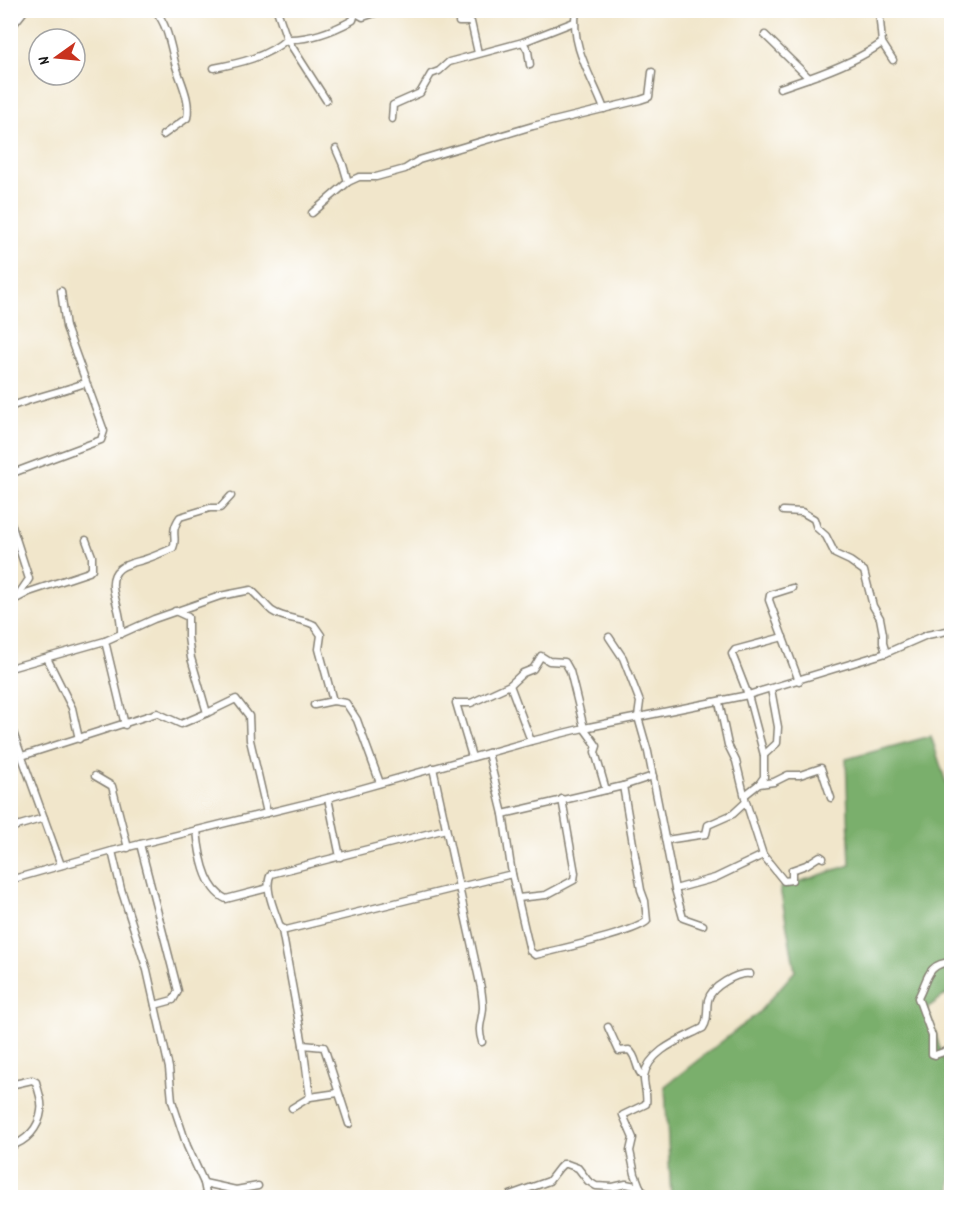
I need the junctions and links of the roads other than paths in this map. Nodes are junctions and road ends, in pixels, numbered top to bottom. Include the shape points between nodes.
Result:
1 (25, 10) edge
2 (155, 10) edge
3 (277, 10) edge
4 (384, 10) edge
5 (576, 10) edge
6 (879, 10) edge
7 (356, 12) edge
8 (459, 22) dead end
9 (574, 22) junction
10 (10, 28) edge
11 (765, 35) dead end
12 (287, 39) junction
13 (523, 42) junction
14 (882, 43) junction
15 (478, 53) junction
16 (893, 60) dead end
17 (531, 65) dead end
18 (214, 68) dead end
19 (652, 72) dead end
20 (808, 78) junction
21 (780, 88) dead end
22 (326, 100) dead end
23 (604, 109) junction
24 (392, 119) dead end
25 (163, 135) dead end
26 (336, 149) dead end
27 (348, 182) junction
28 (312, 213) dead end
29 (61, 291) dead end
30 (85, 383) junction
31 (10, 407) edge
32 (10, 474) edge
33 (231, 496) dead end
34 (783, 511) dead end
35 (10, 520) edge
36 (86, 540) dead end
37 (792, 588) dead end
38 (12, 602) edge
39 (175, 611) junction
40 (951, 630) edge
41 (122, 634) junction
42 (609, 637) dead end
43 (783, 637) junction
44 (105, 640) junction
45 (886, 653) junction
46 (47, 658) junction
47 (10, 668) edge
48 (799, 681) junction
49 (510, 685) junction
50 (771, 689) junction
51 (748, 695) junction
52 (333, 700) junction
53 (719, 702) junction
54 (314, 705) dead end
55 (207, 713) junction
56 (639, 717) junction
57 (10, 724) edge
58 (124, 725) junction
59 (584, 728) junction
60 (79, 739) junction
61 (531, 741) junction
62 (488, 753) junction
63 (764, 755) junction
64 (22, 756) junction
65 (471, 757) junction
66 (433, 768) junction
67 (95, 776) dead end
68 (653, 776) junction
69 (380, 783) junction
70 (759, 784) junction
71 (623, 786) junction
72 (606, 790) junction
73 (745, 795) junction
74 (328, 798) junction
75 (831, 798) dead end
76 (562, 799) junction
77 (746, 802) junction
78 (267, 813) junction
79 (503, 814) junction
80 (44, 818) junction
81 (10, 828) edge
82 (446, 829) junction
83 (197, 830) junction
84 (666, 840) junction
85 (140, 844) junction
86 (128, 848) junction
87 (112, 851) junction
88 (763, 855) junction
89 (340, 857) junction
90 (823, 858) dead end
91 (61, 865) junction
92 (512, 874) junction
93 (10, 880) edge
94 (458, 887) junction
95 (268, 888) junction
96 (675, 889) junction
97 (518, 898) junction
98 (702, 925) dead end
99 (282, 930) junction
100 (951, 962) edge
101 (750, 974) dead end
102 (155, 1005) junction
103 (608, 1027) dead end
104 (482, 1042) dead end
105 (303, 1045) junction
106 (951, 1048) edge
107 (644, 1077) junction
108 (10, 1085) edge
109 (338, 1093) junction
110 (310, 1097) junction
111 (292, 1108) dead end
112 (349, 1124) dead end
113 (10, 1146) edge
114 (204, 1183) junction
115 (258, 1186) dead end
116 (640, 1187) junction
117 (510, 1195) dead end
118 (207, 1197) edge
119 (648, 1197) edge

1 - 10 street
2 - 25 street via 170,36 188,104 187,118
3 - 12 street
4 - 7 street via 363,16
5 - 9 street
6 - 14 street
7 - 12 street via 353,20 323,34
8 - 15 street via 471,22
9 - 13 street
9 - 23 street via 574,38
11 - 20 street
12 - 18 street via 278,48 257,57
12 - 22 street
13 - 15 street
13 - 17 street
14 - 16 street
14 - 20 street via 859,58
15 - 24 street via 449,62 431,74 420,93 393,105
19 - 23 street via 649,97
20 - 21 street
23 - 27 street via 419,160 405,169
26 - 27 street
27 - 28 street
29 - 30 street via 66,327
30 - 31 street
30 - 32 street via 104,431 101,440
33 - 41 street via 220,508 180,517 174,526 172,548 128,562 117,572 113,586
34 - 45 street via 802,512 814,519 835,554 864,571 880,618
35 - 38 street via 29,579
36 - 38 street via 92,556 89,572 29,592
37 - 43 street via 770,595 769,600
39 - 41 street
39 - 52 street via 251,590 272,610 311,623 321,635 319,649
39 - 55 street via 188,617 191,658
40 - 45 street via 927,635
41 - 44 street
42 - 56 street via 623,658 640,702
43 - 48 street
43 - 51 street via 732,654
44 - 46 street
44 - 58 street
45 - 48 street
46 - 47 street
46 - 60 street via 72,708
48 - 50 street
49 - 59 street via 533,669 541,656 565,662
49 - 61 street
49 - 65 street via 471,703 456,703
50 - 51 street
50 - 63 street via 777,743
51 - 53 street
51 - 63 street
52 - 54 street
52 - 69 street via 346,703 357,720
53 - 56 street
53 - 73 street
55 - 58 street via 181,724 157,713
55 - 78 street via 236,699 249,716 250,740
56 - 59 street
56 - 68 street
57 - 64 street
58 - 60 street
59 - 61 street
59 - 72 street via 597,746 595,752
60 - 64 street
61 - 62 street
62 - 65 street
62 - 79 street
63 - 70 street via 764,777
64 - 80 street
65 - 66 street
66 - 69 street
66 - 82 street
67 - 86 street via 111,786
68 - 71 street
68 - 84 street
69 - 74 street
70 - 73 street
70 - 75 street via 820,768
71 - 72 street
71 - 97 street via 645,901 647,921 643,926 535,955 530,951
72 - 76 street
73 - 77 street
74 - 78 street
74 - 89 street
76 - 79 street
76 - 97 street via 576,873 574,880 546,895
77 - 84 street via 733,814 708,825 706,834
77 - 88 street
78 - 83 street
79 - 92 street
80 - 81 street
80 - 91 street
82 - 89 street
82 - 94 street
83 - 85 street
83 - 95 street via 209,879 220,896 226,899
84 - 96 street
85 - 86 street
85 - 102 street via 178,991 173,1000
86 - 87 street
87 - 91 street
87 - 102 street
88 - 90 street via 784,881 792,880 792,870
88 - 96 street via 715,878
89 - 95 street via 271,874
91 - 93 street
92 - 94 street
92 - 97 street
94 - 99 street
94 - 104 street via 481,988 483,1006 478,1030
95 - 99 street
96 - 98 street via 683,918
99 - 105 street
100 - 106 street via 939,963 928,974 918,998 932,1036 932,1054
101 - 107 street via 736,975 712,991 703,1028 659,1053
102 - 114 street via 169,1068 171,1101
103 - 107 street via 619,1051 633,1053
105 - 109 street via 324,1047
105 - 110 street
107 - 116 street via 646,1104 623,1115 633,1138 631,1160
108 - 113 street via 36,1082 42,1113 29,1136
109 - 110 street
109 - 112 street
110 - 111 street
114 - 115 street via 236,1190
114 - 118 street
116 - 117 street via 596,1186 578,1168 563,1164 549,1181
116 - 119 street

